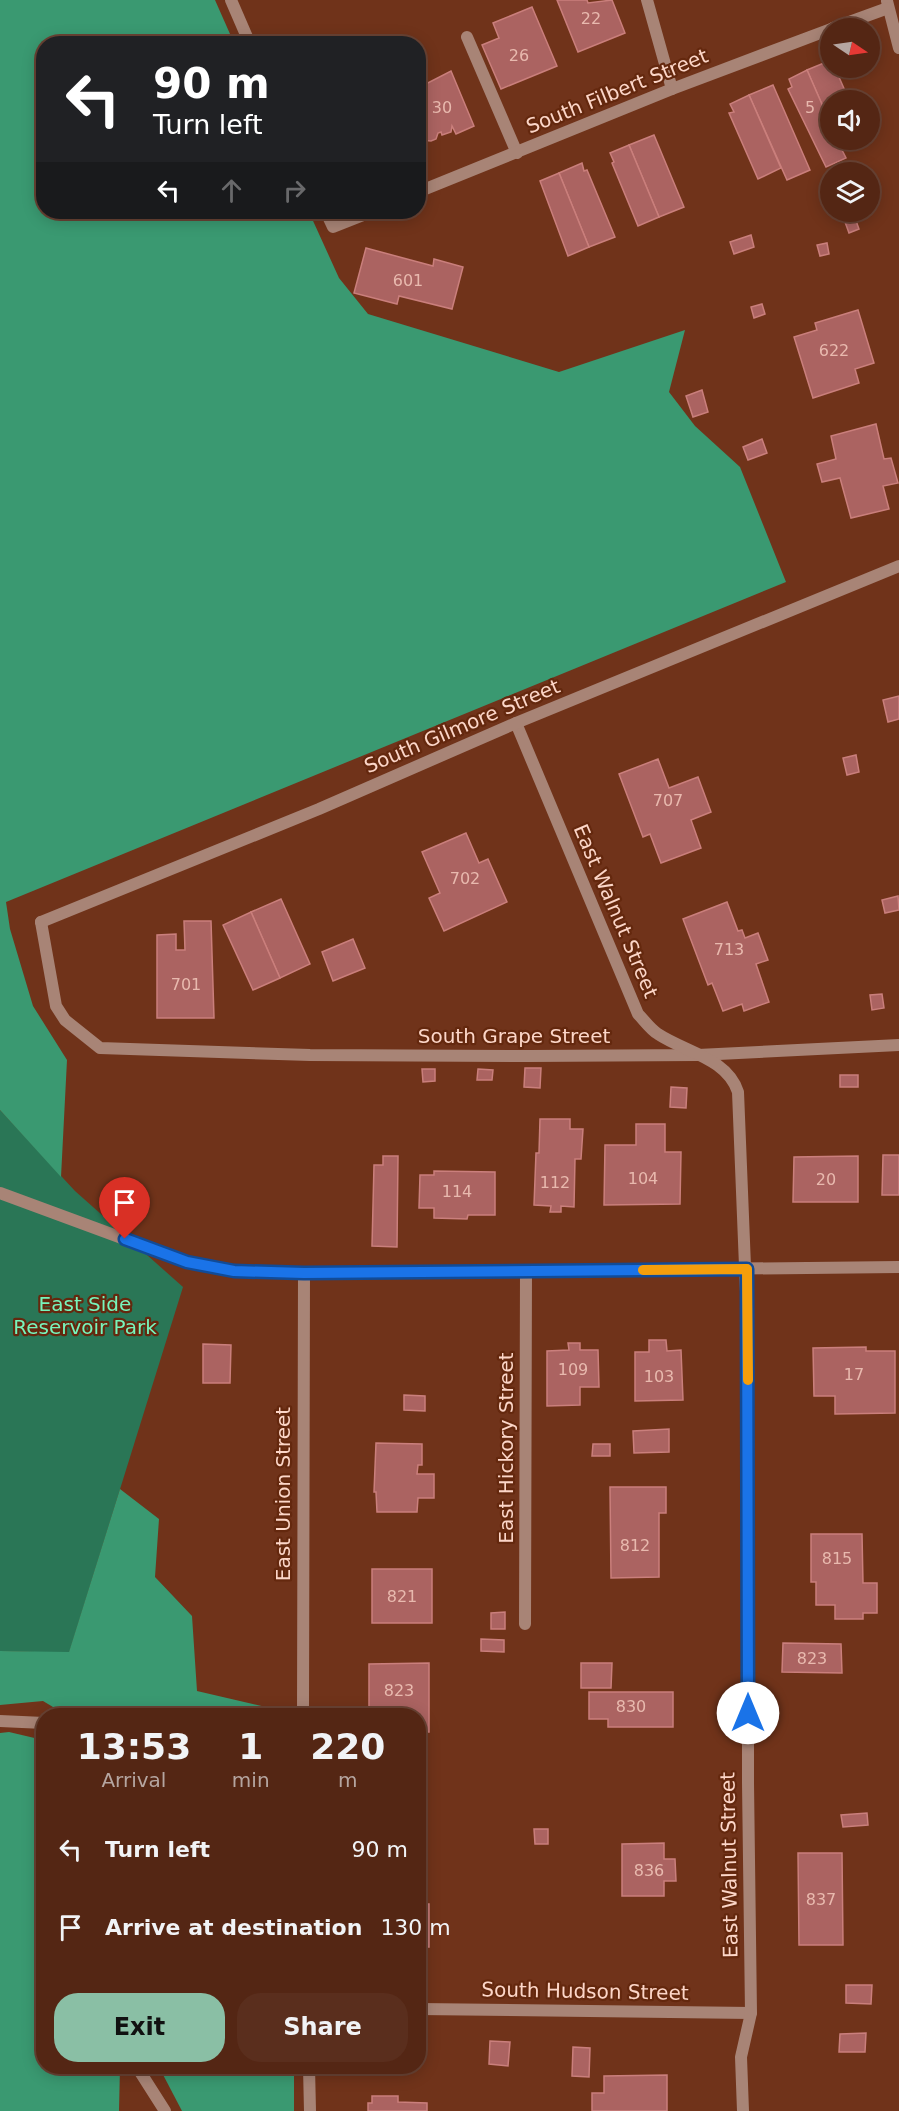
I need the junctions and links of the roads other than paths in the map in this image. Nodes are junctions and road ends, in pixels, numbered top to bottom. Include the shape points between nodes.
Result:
1 (231, 0) edge
2 (647, 0) edge
3 (887, 4) edge
4 (856, 18) edge
5 (820, 34) edge
6 (247, 36) edge
7 (467, 38) dead end
8 (899, 48) edge
9 (672, 89) junction
10 (516, 153) junction
11 (426, 189) edge
12 (329, 219) edge
13 (353, 219) edge
14 (899, 566) edge
15 (516, 723) junction
16 (899, 1045) edge
17 (129, 1051) joint
18 (698, 1055) junction
19 (0, 1193) edge
20 (899, 1267) edge
21 (747, 1269) junction
22 (526, 1271) junction
23 (304, 1273) junction
24 (525, 1624) dead end
25 (303, 1708) edge
26 (0, 1721) edge
27 (36, 1723) edge
28 (426, 2009) edge
29 (751, 2013) junction
30 (141, 2074) edge
31 (309, 2074) edge
32 (165, 2111) edge
33 (310, 2111) edge
34 (743, 2111) edge

1 - 6 street
2 - 9 street
3 - 4 street, South Filbert Street
3 - 8 street
5 - 9 street, South Filbert Street
7 - 10 street
9 - 10 street, South Filbert Street
10 - 11 street, South Filbert Street
12 - 13 street via 333,227
14 - 15 street, South Gilmore Street
15 - 17 street, South Gilmore Street via 319,809 41,922 56,1006 65,1020 100,1048
15 - 18 street, East Walnut Street via 638,1014 656,1033
16 - 18 street, South Grape Street
17 - 18 street, South Grape Street via 346,1056
18 - 21 street, East Walnut Street via 734,1077 738,1092
19 - 23 street via 187,1262 234,1271
20 - 21 street
21 - 22 street
21 - 29 street, East Walnut Street
22 - 23 street
22 - 24 street, East Hickory Street
23 - 25 street, East Union Street
26 - 27 street
28 - 29 street, South Hudson Street
29 - 34 street, East Walnut Street via 741,2057
30 - 32 street
31 - 33 street

